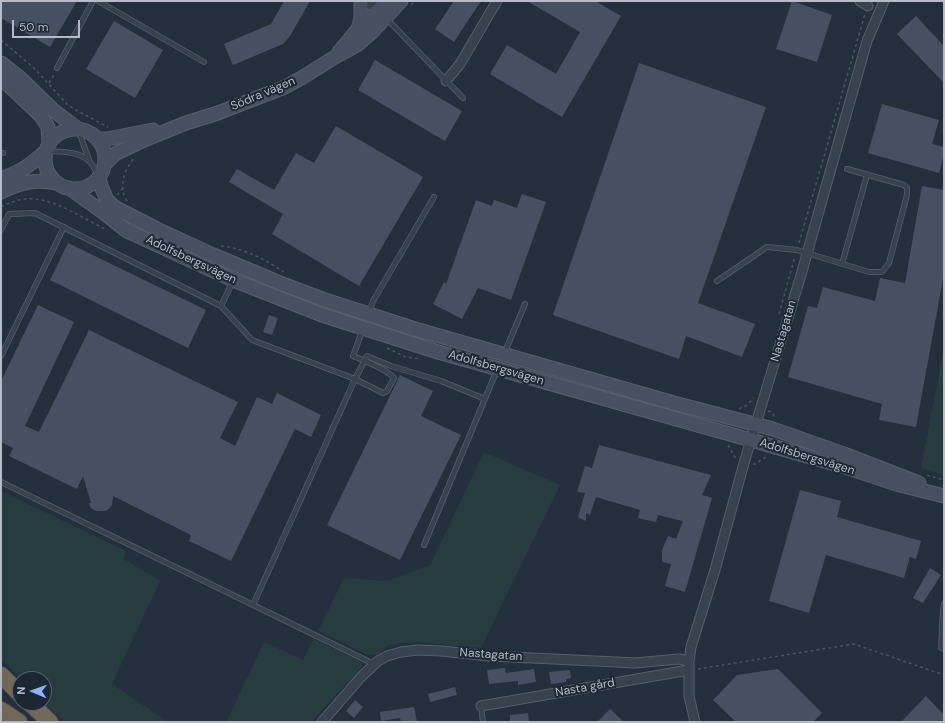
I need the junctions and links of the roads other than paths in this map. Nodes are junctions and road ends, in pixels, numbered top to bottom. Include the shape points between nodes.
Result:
1 (92, 1) edge
2 (98, 1) edge
3 (361, 1) edge
4 (367, 1) edge
5 (401, 1) edge
6 (497, 1) edge
7 (860, 1) edge
8 (884, 1) edge
9 (868, 6) road end
10 (383, 7) edge
11 (358, 29) junction
12 (335, 57) junction
13 (204, 62) dead end
14 (1, 63) edge
15 (57, 68) road end
16 (1, 78) edge
17 (446, 81) junction
18 (463, 98) dead end
19 (186, 123) junction
20 (78, 129) junction
21 (99, 139) junction
22 (48, 146) junction
23 (90, 161) junction
24 (105, 164) junction
25 (847, 169) dead end
26 (867, 175) junction
27 (99, 176) junction
28 (1, 179) edge
29 (63, 186) junction
30 (1, 192) edge
31 (434, 197) dead end
32 (64, 227) junction
33 (1, 230) edge
34 (807, 253) junction
35 (842, 264) junction
36 (239, 266) junction
37 (233, 280) junction
38 (717, 280) dead end
39 (525, 304) dead end
40 (221, 306) junction
41 (368, 314) junction
42 (363, 329) junction
43 (504, 354) junction
44 (1, 356) edge
45 (365, 361) junction
46 (498, 368) junction
47 (355, 380) junction
48 (485, 399) junction
49 (756, 425) junction
50 (751, 440) junction
51 (1, 482) edge
52 (944, 495) edge
53 (424, 545) dead end
54 (944, 604) edge
55 (253, 605) junction
56 (943, 611) edge
57 (944, 650) edge
58 (374, 664) junction
59 (689, 666) junction
60 (1, 675) edge
61 (12, 686) edge
62 (481, 706) joint
63 (1, 710) edge
64 (38, 711) edge
65 (19, 722) edge
66 (50, 722) edge
67 (322, 722) edge
68 (483, 722) edge
69 (694, 722) edge

1 - 15 lane
2 - 13 lane
3 - 11 main road via 362,18
4 - 10 street
5 - 10 main road, Södra vägen
6 - 17 street via 460,64
7 - 9 street
8 - 34 street, Nastagatan via 867,41
10 - 11 main road, Södra vägen
10 - 12 main road, Södra vägen via 357,45
10 - 17 lane
11 - 12 main road, Södra vägen
12 - 19 main road, Södra vägen via 285,87
14 - 20 main road
16 - 22 main road via 41,116 48,128
17 - 18 lane
19 - 21 main road, Södra vägen
19 - 24 main road, Södra vägen via 120,151
20 - 21 main road
20 - 22 main road via 62,131 53,136
20 - 23 lane
21 - 24 main road via 104,149
22 - 23 lane via 83,156
22 - 28 main road via 30,166
22 - 29 main road via 45,166 49,176
23 - 27 lane
24 - 27 main road
25 - 26 lane
26 - 35 lane
26 - 35 lane via 907,188 889,263 882,272 876,273
27 - 29 main road via 87,187 80,189
27 - 36 main road, Adolfsbergsvägen via 107,200 116,208
29 - 30 main road via 32,181
29 - 37 main road, Adolfsbergsvägen via 128,231
31 - 41 lane via 373,301
32 - 33 lane via 35,213 9,214
32 - 40 lane
32 - 44 lane
34 - 35 lane
34 - 38 lane via 767,247
34 - 49 street, Nastagatan
36 - 37 main road
36 - 41 main road, Adolfsbergsvägen
37 - 40 lane
37 - 42 main road, Adolfsbergsvägen
39 - 43 lane
40 - 47 lane via 252,340
41 - 42 main road
41 - 43 main road, Adolfsbergsvägen
42 - 45 lane via 352,356
42 - 46 main road, Adolfsbergsvägen
43 - 46 main road
43 - 49 main road, Adolfsbergsvägen
45 - 47 lane
45 - 47 lane via 394,378 387,391 383,393
45 - 48 lane via 367,356
46 - 48 lane
46 - 50 main road, Adolfsbergsvägen
47 - 55 lane
48 - 53 lane
49 - 50 street, Nastagatan
49 - 52 main road, Adolfsbergsvägen via 844,454
50 - 52 main road, Adolfsbergsvägen via 896,484
50 - 59 street, Nastagatan via 692,647
51 - 55 lane
54 - 56 lane
55 - 58 lane
56 - 57 lane via 941,648
58 - 59 street, Nastagatan via 387,656 418,650 635,663 679,659
58 - 67 street, Nastagatan
59 - 62 street, Nasta gård
59 - 69 street, Nastagatan via 689,696
60 - 61 highway
62 - 68 lane
63 - 65 highway
64 - 66 highway

